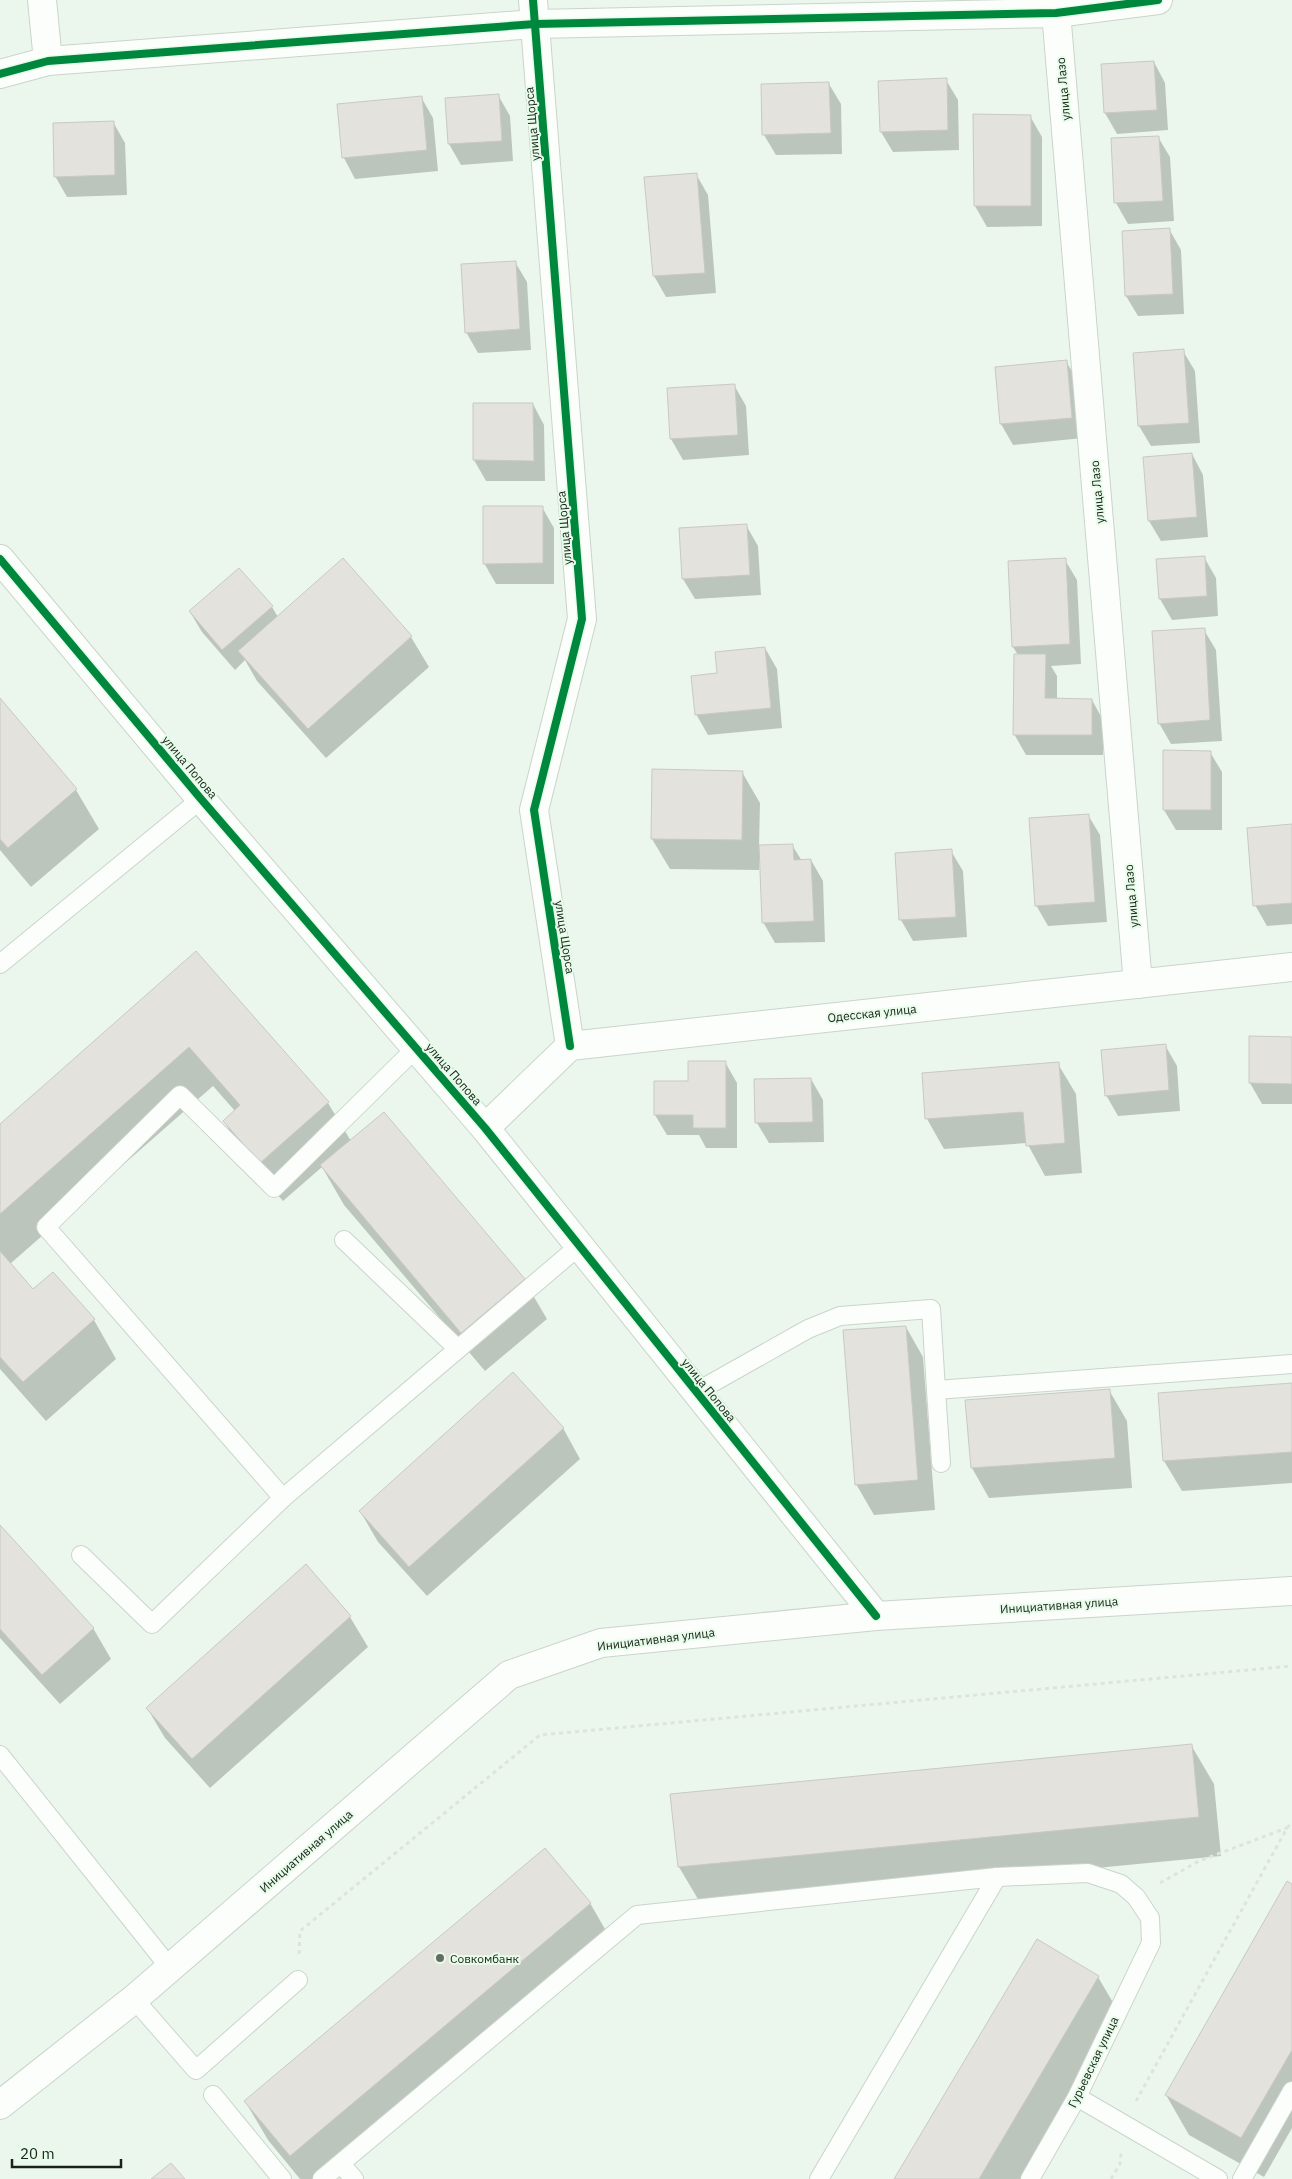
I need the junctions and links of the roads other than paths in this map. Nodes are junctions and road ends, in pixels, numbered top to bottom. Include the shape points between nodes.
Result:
1 (42, 0) edge
2 (1158, 0) edge
3 (1056, 6) edge
4 (534, 12) edge
5 (48, 61) junction
6 (0, 74) edge
7 (0, 559) edge
8 (202, 799) junction
9 (0, 964) edge
10 (1292, 967) edge
11 (1138, 984) junction
12 (570, 1046) junction
13 (416, 1048) junction
14 (485, 1128) junction
15 (344, 1240) dead end
16 (579, 1246) junction
17 (458, 1349) junction
18 (1292, 1364) edge
19 (936, 1390) junction
20 (696, 1392) junction
21 (941, 1462) dead end
22 (283, 1498) junction
23 (81, 1556) dead end
24 (1292, 1591) edge
25 (876, 1616) junction
26 (0, 1755) edge
27 (997, 1877) junction
28 (170, 1968) junction
29 (298, 1980) road end
30 (134, 2000) junction
31 (1292, 2091) edge
32 (213, 2096) dead end
33 (1077, 2097) junction
34 (0, 2105) edge
35 (341, 2164) junction
36 (282, 2179) edge
37 (322, 2179) edge
38 (354, 2179) edge
39 (819, 2179) edge
40 (1030, 2179) edge
41 (1218, 2179) edge
42 (1242, 2179) edge

1 - 5 street
2 - 3 street
3 - 4 street
3 - 11 street, улица Лазо
4 - 5 street
4 - 12 street, улица Щорса via 582,618 534,810
5 - 6 street
7 - 8 street, улица Попова
8 - 9 lane
8 - 13 street, улица Попова
10 - 11 street, Одесская улица
11 - 12 street, Одесская улица
12 - 14 street
13 - 14 street, улица Попова
13 - 22 lane via 274,1188 180,1096 46,1227
14 - 16 street, улица Попова
15 - 17 lane
16 - 17 lane
16 - 20 street, улица Попова
17 - 22 lane
18 - 19 lane
19 - 20 lane via 931,1309 840,1316 808,1328
19 - 21 lane
20 - 25 street, улица Попова
22 - 23 lane via 152,1624
24 - 25 street, Инициативная улица
25 - 28 street, Инициативная улица via 601,1643 509,1675
26 - 28 lane
27 - 33 lane, Гурьевская улица via 1088,1873 1121,1884 1136,1897 1150,1918 1151,1943
27 - 35 lane via 637,1915
27 - 39 lane
28 - 30 street, Инициативная улица
29 - 30 lane via 196,2070
30 - 34 street, Инициативная улица
31 - 42 lane
32 - 36 lane
33 - 40 lane, Гурьевская улица
33 - 41 lane
35 - 37 lane
35 - 38 lane

